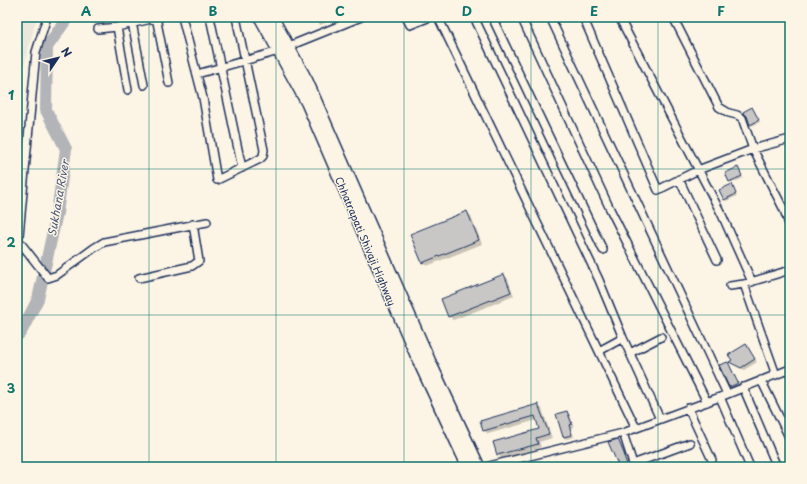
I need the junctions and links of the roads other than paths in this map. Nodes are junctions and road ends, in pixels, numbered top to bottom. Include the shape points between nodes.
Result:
1 (48, 17) edge
2 (158, 17) edge
3 (182, 17) edge
4 (210, 17) edge
5 (236, 17) edge
6 (260, 17) edge
7 (272, 17) edge
8 (361, 17) edge
9 (406, 17) edge
10 (430, 17) edge
11 (438, 17) edge
12 (474, 17) edge
13 (492, 17) edge
14 (521, 17) edge
15 (550, 17) edge
16 (583, 17) edge
17 (619, 17) edge
18 (673, 17) edge
19 (131, 20) edge
20 (117, 27) junction
21 (98, 30) dead end
22 (284, 48) junction
23 (246, 60) junction
24 (221, 67) junction
25 (197, 74) junction
26 (169, 83) dead end
27 (144, 85) dead end
28 (128, 90) dead end
29 (790, 139) edge
30 (753, 149) junction
31 (242, 168) junction
32 (698, 170) junction
33 (679, 179) junction
34 (787, 209) edge
35 (207, 222) dead end
36 (193, 224) junction
37 (790, 226) edge
38 (19, 240) junction
39 (603, 250) dead end
40 (17, 257) edge
41 (717, 260) dead end
42 (790, 270) edge
43 (139, 278) dead end
44 (752, 282) junction
45 (744, 284) junction
46 (730, 286) dead end
47 (661, 337) dead end
48 (623, 338) junction
49 (599, 351) junction
50 (630, 353) junction
51 (789, 372) edge
52 (776, 375) junction
53 (761, 380) junction
54 (743, 387) junction
55 (727, 394) junction
56 (720, 398) junction
57 (707, 402) junction
58 (688, 408) junction
59 (660, 419) junction
60 (636, 428) junction
61 (623, 433) junction
62 (790, 439) edge
63 (690, 442) dead end
64 (712, 460) dead end
65 (634, 466) edge
66 (468, 467) edge
67 (479, 467) edge
68 (485, 467) edge
69 (750, 467) edge
70 (777, 467) edge

1 - 38 street via 36,52
2 - 19 street
2 - 26 street
3 - 25 street
4 - 24 street
5 - 23 street
6 - 22 main road, Chhatrapati Shivaji Highway
7 - 22 main road, Chhatrapati Shivaji Highway
8 - 22 street
9 - 10 street via 410,25
11 - 49 street
12 - 48 street via 599,280
13 - 39 street
14 - 57 street via 610,209
15 - 55 street
16 - 33 street via 658,190
17 - 32 street
18 - 30 street via 719,107 742,118
19 - 20 street
19 - 27 street
20 - 21 street
20 - 28 street
22 - 23 street
22 - 66 main road, Chhatrapati Shivaji Highway via 420,364
22 - 67 main road, Chhatrapati Shivaji Highway via 307,81 430,362
23 - 24 street
23 - 31 street via 264,150 260,159
24 - 25 street
24 - 31 street
25 - 31 street via 217,180
29 - 30 street
30 - 32 street
30 - 34 street
32 - 33 street
32 - 44 street via 722,215
33 - 41 street
34 - 37 street
35 - 36 street
36 - 38 street via 104,242 58,275 48,278
36 - 43 street via 199,261 192,266
38 - 40 street
42 - 44 street
44 - 45 street
45 - 46 street
45 - 52 street
47 - 50 street
48 - 49 street
48 - 50 street
49 - 60 street
50 - 59 street
51 - 52 street
52 - 53 street
53 - 54 street
53 - 62 street
54 - 55 street
54 - 70 street
55 - 56 street
56 - 57 street
56 - 69 street
57 - 58 street
58 - 59 street
58 - 64 street
59 - 60 street
60 - 61 street
61 - 65 street
61 - 68 street
63 - 65 street

